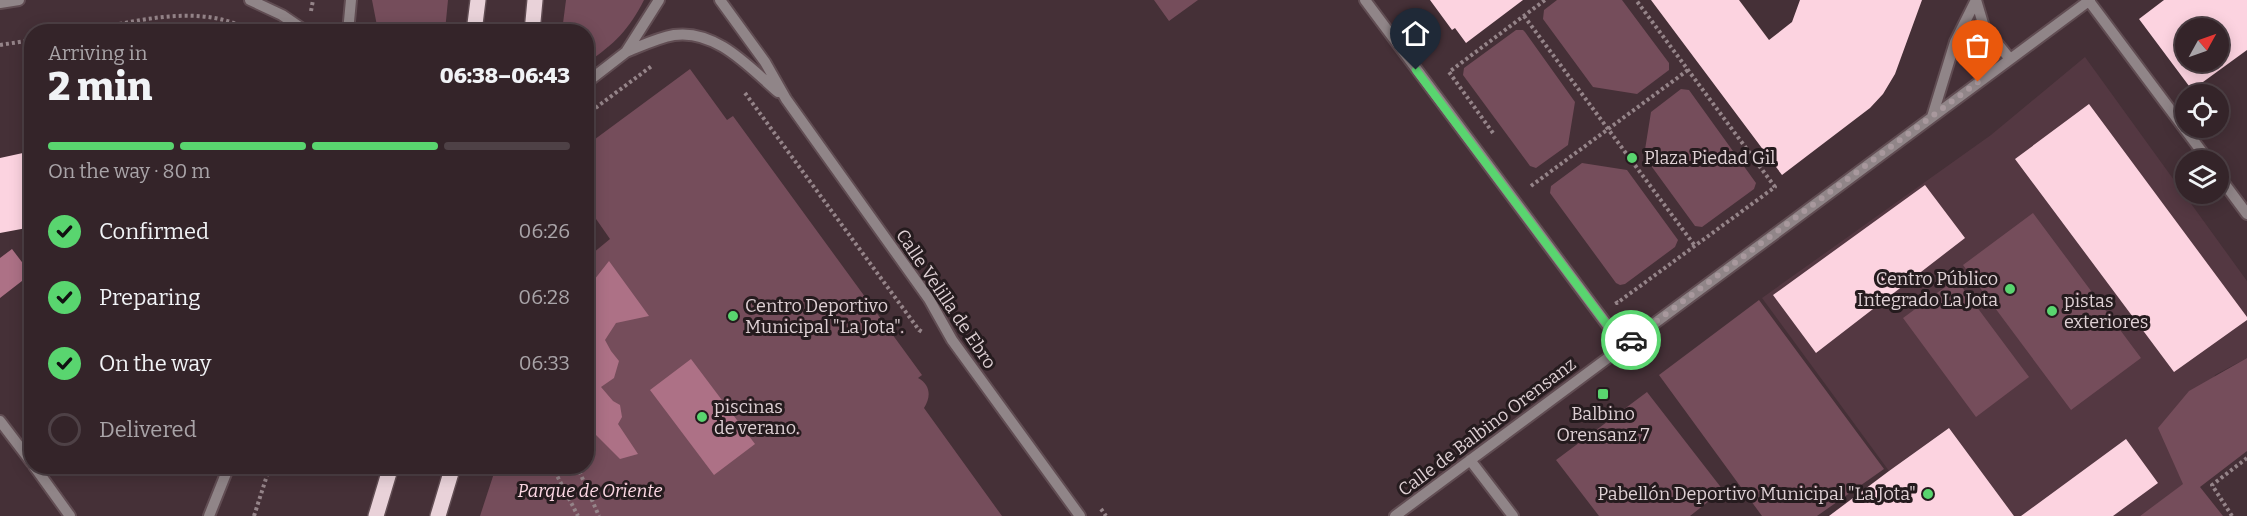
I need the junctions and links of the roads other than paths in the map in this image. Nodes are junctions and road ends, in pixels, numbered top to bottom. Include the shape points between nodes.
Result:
1 (19, 0) edge
2 (250, 0) edge
3 (351, 0) edge
4 (478, 0) edge
5 (536, 0) edge
6 (659, 0) edge
7 (720, 0) edge
8 (1365, 0) edge
9 (1976, 0) edge
10 (2089, 0) edge
11 (0, 3) edge
12 (295, 24) edge
13 (349, 24) edge
14 (475, 24) edge
15 (533, 24) edge
16 (626, 52) junction
17 (2010, 59) junction
18 (594, 77) edge
19 (786, 99) junction
20 (1932, 117) junction
21 (2201, 150) edge
22 (2229, 190) edge
23 (2247, 214) edge
24 (1623, 346) junction
25 (0, 420) edge
26 (24, 453) edge
27 (1470, 460) junction
28 (40, 474) edge
29 (226, 474) edge
30 (389, 474) edge
31 (451, 474) edge
32 (70, 516) edge
33 (209, 516) edge
34 (376, 516) edge
35 (438, 516) edge
36 (1080, 516) edge
37 (1395, 516) edge
38 (1513, 516) edge

1 - 11 street
2 - 12 street
3 - 13 street
4 - 14 main road
5 - 15 main road
6 - 16 street
7 - 19 street, Calle Velilla de Ebro via 765,62
8 - 24 street
9 - 17 street via 1984,27
9 - 20 street via 1954,42
10 - 17 street, Calle de Balbino Orensanz
10 - 21 street
16 - 18 street
16 - 19 street, Calle Velilla de Ebro via 677,35 710,40 744,62
17 - 20 street, Calle de Balbino Orensanz
19 - 36 street, Calle Velilla de Ebro via 929,299 952,340
20 - 24 street, Calle de Balbino Orensanz
22 - 23 street
24 - 27 street, Calle de Balbino Orensanz
25 - 26 street
27 - 37 street, Calle de Balbino Orensanz
27 - 38 street
28 - 32 street
29 - 33 street
30 - 34 main road
31 - 35 main road

